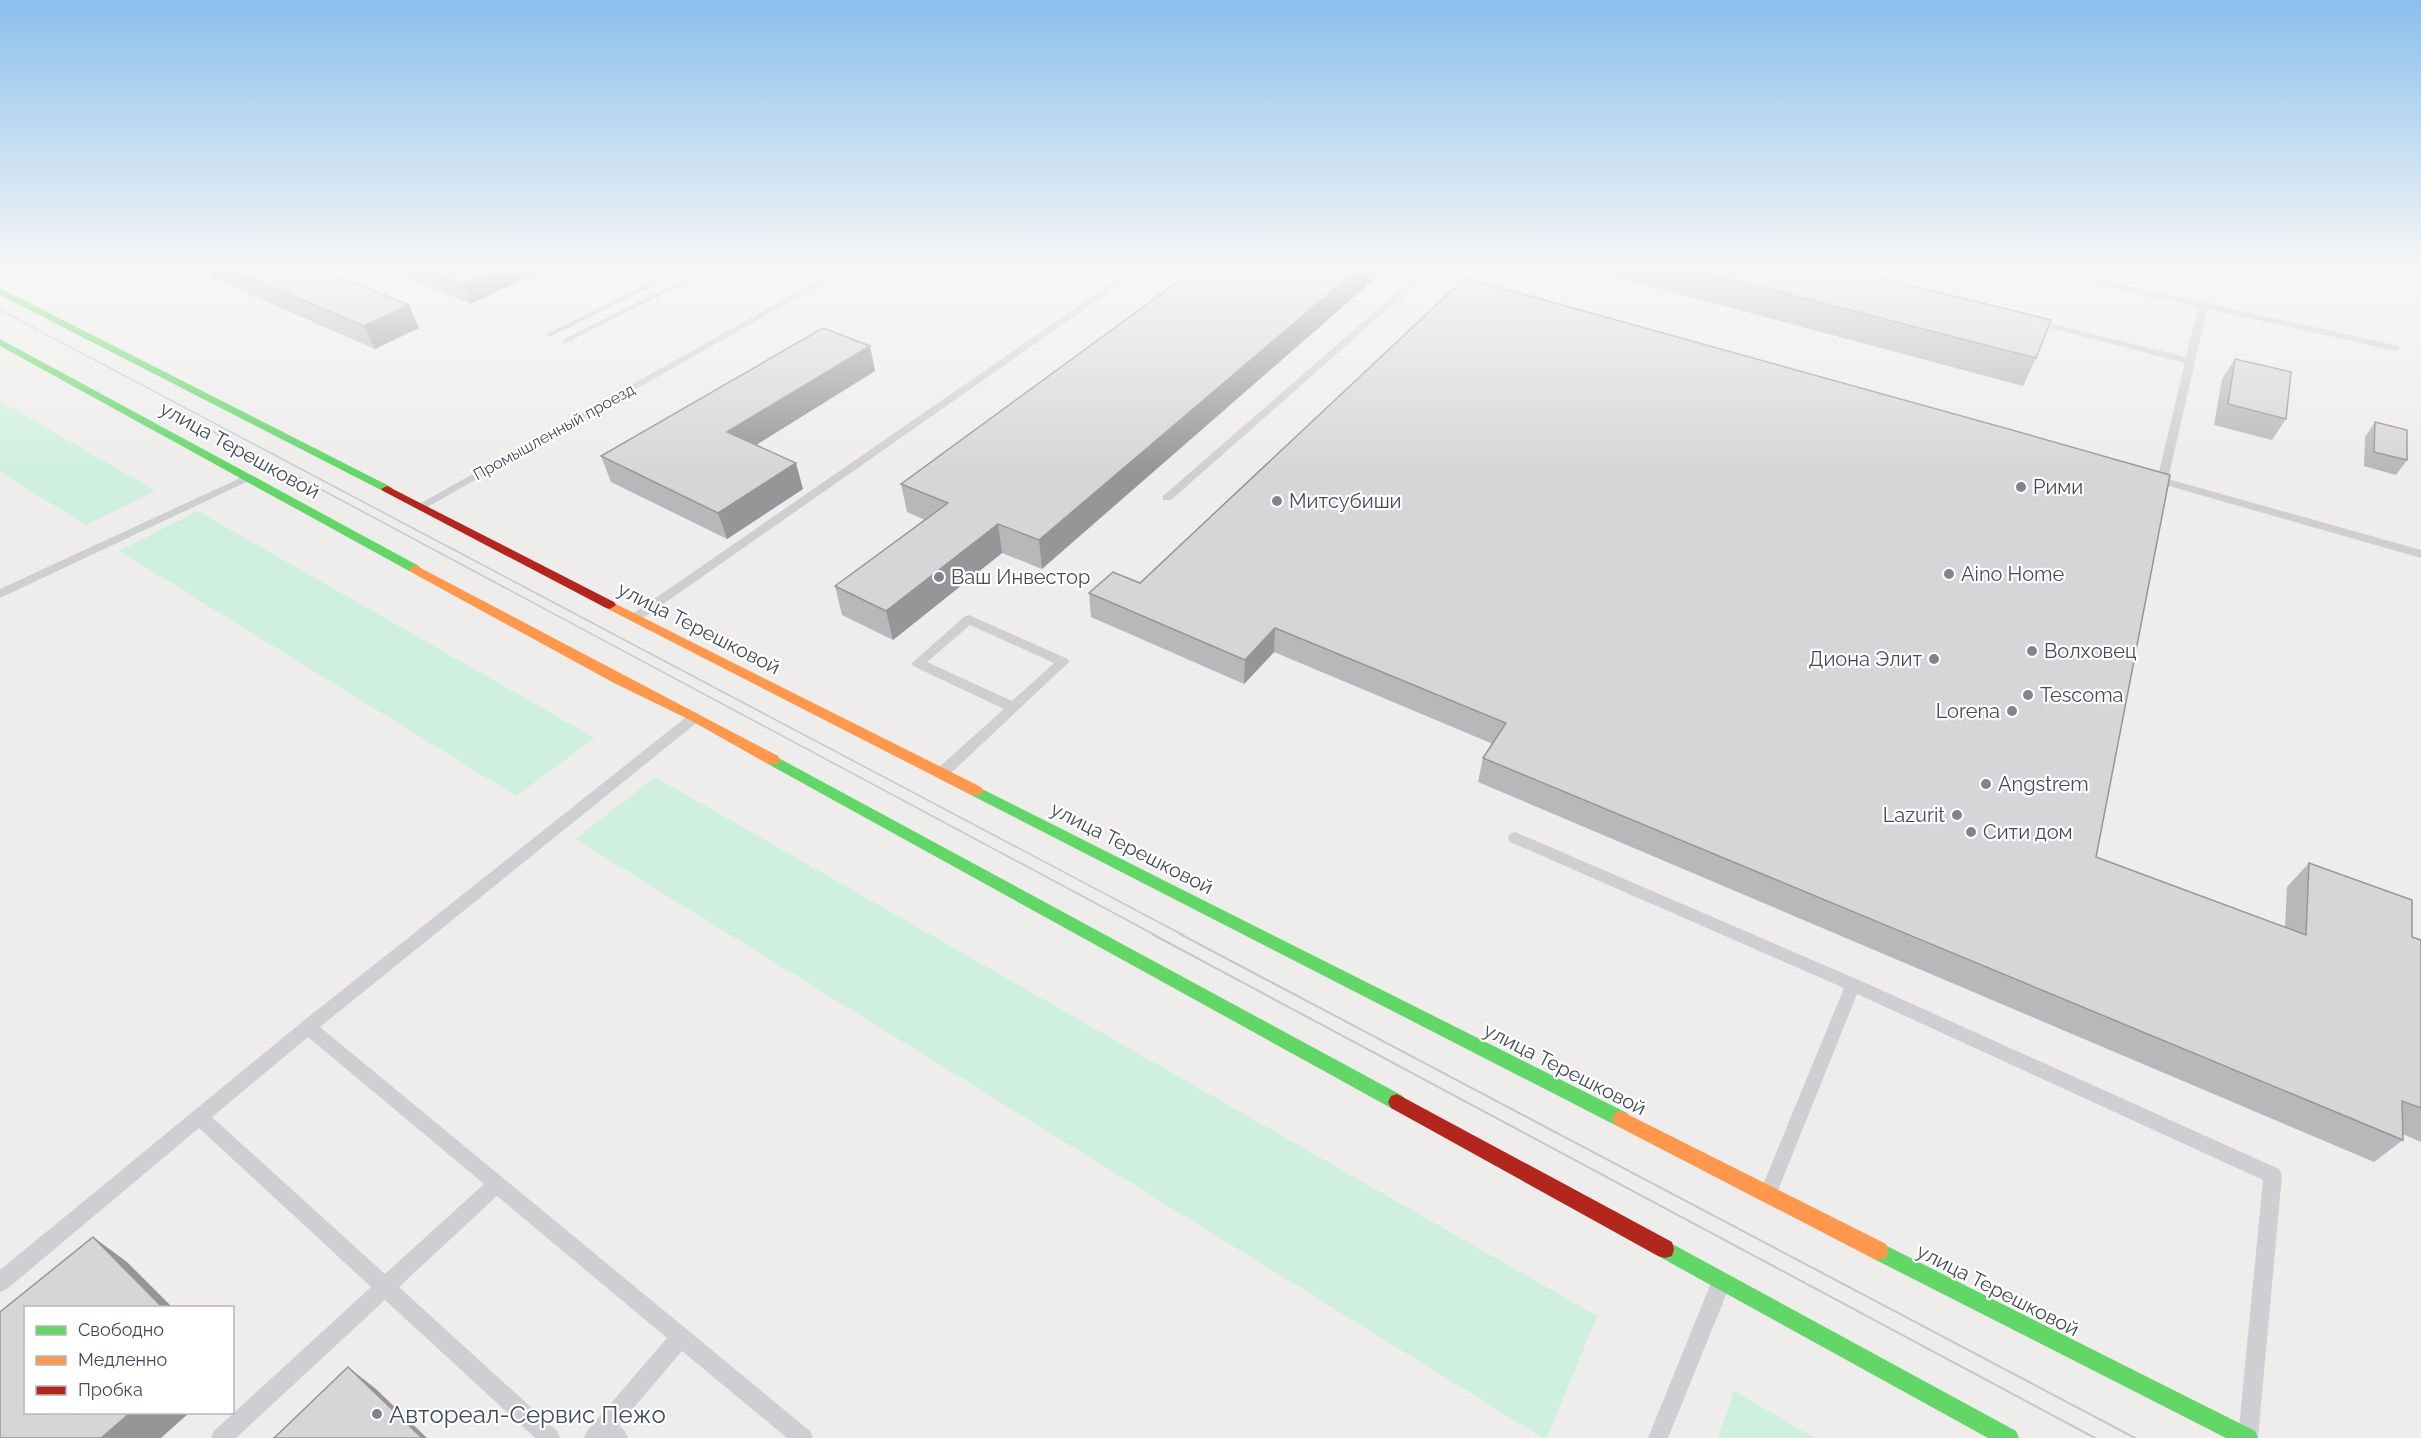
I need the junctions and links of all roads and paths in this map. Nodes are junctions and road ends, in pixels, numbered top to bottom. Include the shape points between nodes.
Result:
1 (89, 336) edge
2 (724, 336) edge
3 (1041, 336) edge
4 (1352, 336) edge
5 (2089, 336) edge
6 (2196, 336) edge
7 (2343, 336) edge
8 (0, 342) edge
9 (2396, 348) dead end
10 (2190, 361) junction
11 (2139, 474) edge
12 (249, 477) junction
13 (2162, 481) junction
14 (1167, 498) dead end
15 (420, 507) junction
16 (2421, 554) edge
17 (0, 594) edge
18 (635, 618) junction
19 (1012, 707) junction
20 (695, 717) junction
21 (942, 773) junction
22 (1515, 838) dead end
23 (1853, 986) junction
24 (308, 1027) junction
25 (200, 1117) junction
26 (497, 1184) junction
27 (1768, 1195) junction
28 (1722, 1280) junction
29 (0, 1282) edge
30 (384, 1286) junction
31 (681, 1337) junction
32 (605, 1434) edge
33 (221, 1438) edge
34 (550, 1438) edge
35 (803, 1438) edge
36 (1658, 1438) edge
37 (2010, 1438) edge
38 (2248, 1438) edge

1 - 15 main road, улица Терешковой
2 - 15 lane, Промышленный проезд
3 - 18 lane
4 - 14 lane
5 - 10 lane
6 - 10 lane
7 - 9 lane
8 - 12 main road, улица Терешковой
10 - 13 lane
11 - 13 lane
12 - 17 lane
12 - 20 main road, улица Терешковой via 619,680
13 - 16 lane
15 - 18 main road, улица Терешковой
18 - 21 main road, улица Терешковой
19 - 19 lane via 1063,662 969,619 918,663
19 - 21 lane
20 - 24 lane
20 - 28 main road, улица Терешковой
21 - 27 main road, улица Терешковой
22 - 23 lane
23 - 27 lane
23 - 38 lane via 2273,1175
24 - 25 lane
24 - 26 lane
25 - 29 lane
25 - 30 lane
26 - 30 lane
26 - 31 lane
27 - 38 main road, улица Терешковой
28 - 36 lane
28 - 37 main road, улица Терешковой
30 - 33 lane
30 - 34 lane
31 - 32 lane
31 - 35 lane

